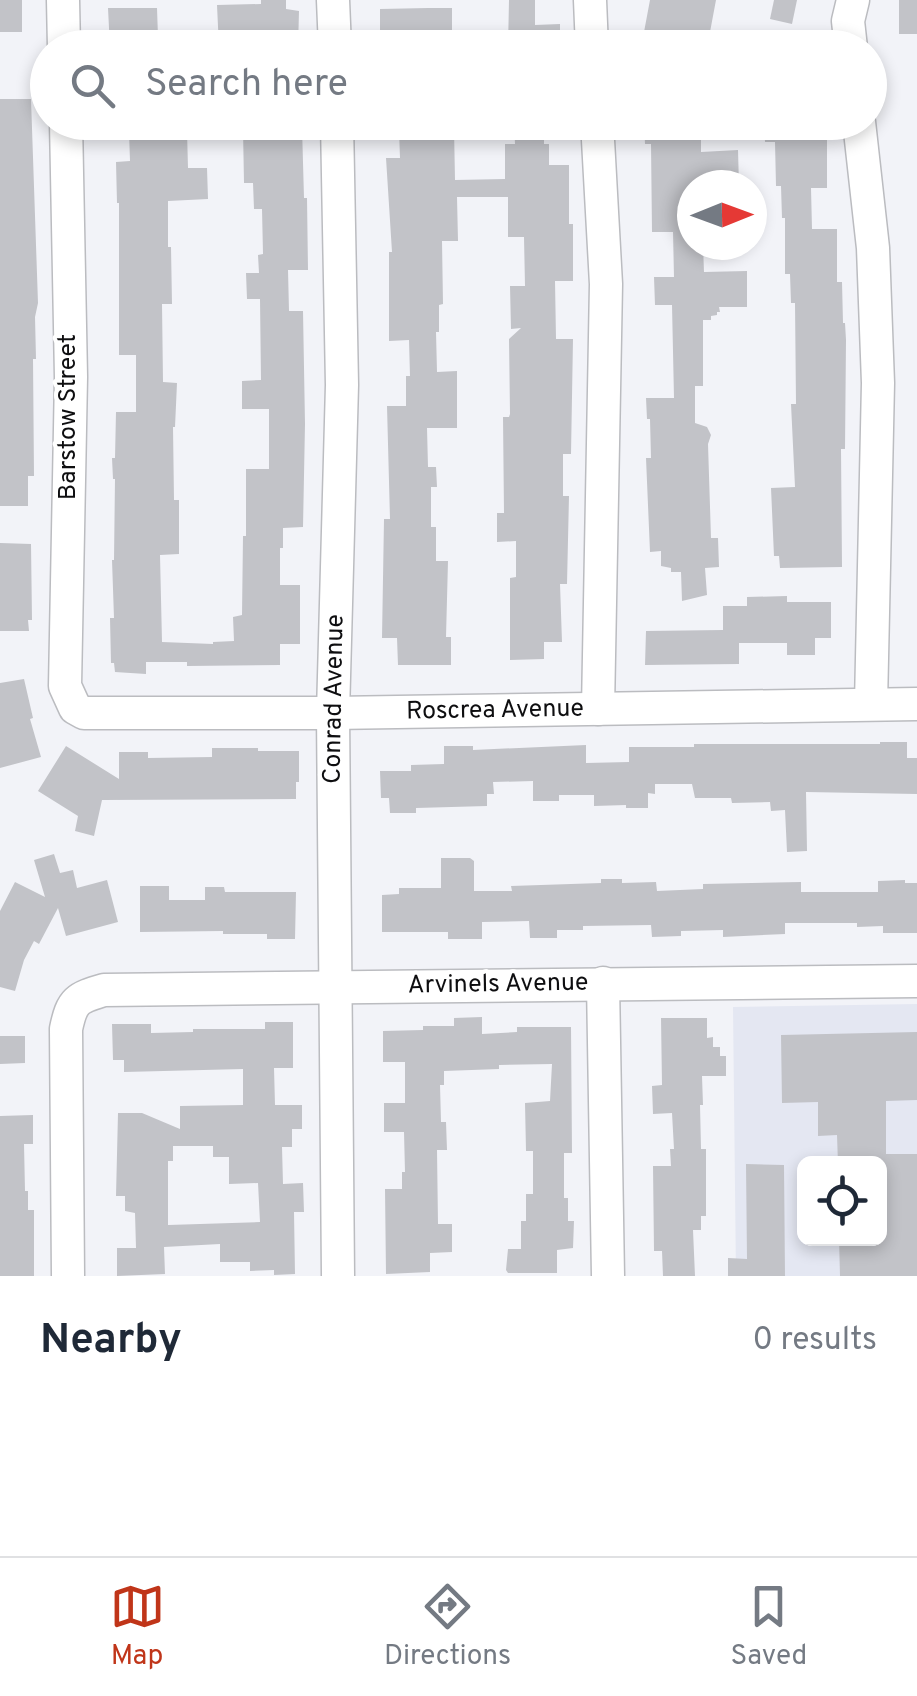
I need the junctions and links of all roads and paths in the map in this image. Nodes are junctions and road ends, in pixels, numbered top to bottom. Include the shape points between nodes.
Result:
1 (63, 0) edge
2 (333, 0) edge
3 (590, 0) edge
4 (853, 0) edge
5 (64, 30) edge
6 (334, 30) edge
7 (591, 30) edge
8 (849, 30) edge
9 (66, 140) edge
10 (338, 140) edge
11 (598, 140) edge
12 (861, 140) edge
13 (871, 704) junction
14 (917, 704) edge
15 (75, 708) joint
16 (598, 709) junction
17 (333, 714) junction
18 (917, 980) edge
19 (603, 984) junction
20 (334, 988) junction
21 (68, 1276) edge
22 (338, 1276) edge
23 (608, 1276) edge

1 - 5 street
2 - 6 street
3 - 7 street
4 - 8 street
9 - 15 street, Barstow Street via 64,686
10 - 17 street, Conrad Avenue via 342,385
11 - 16 street via 606,284
12 - 13 street via 878,383
13 - 14 street, Roscrea Avenue
13 - 16 street, Roscrea Avenue
15 - 17 street, Roscrea Avenue
16 - 17 street, Roscrea Avenue
17 - 20 street, Conrad Avenue
18 - 19 street, Arvinels Avenue
19 - 20 street, Arvinels Avenue
19 - 23 street
20 - 21 street, Arvinels Avenue via 104,990 80,998 66,1030
20 - 22 street, Conrad Avenue

